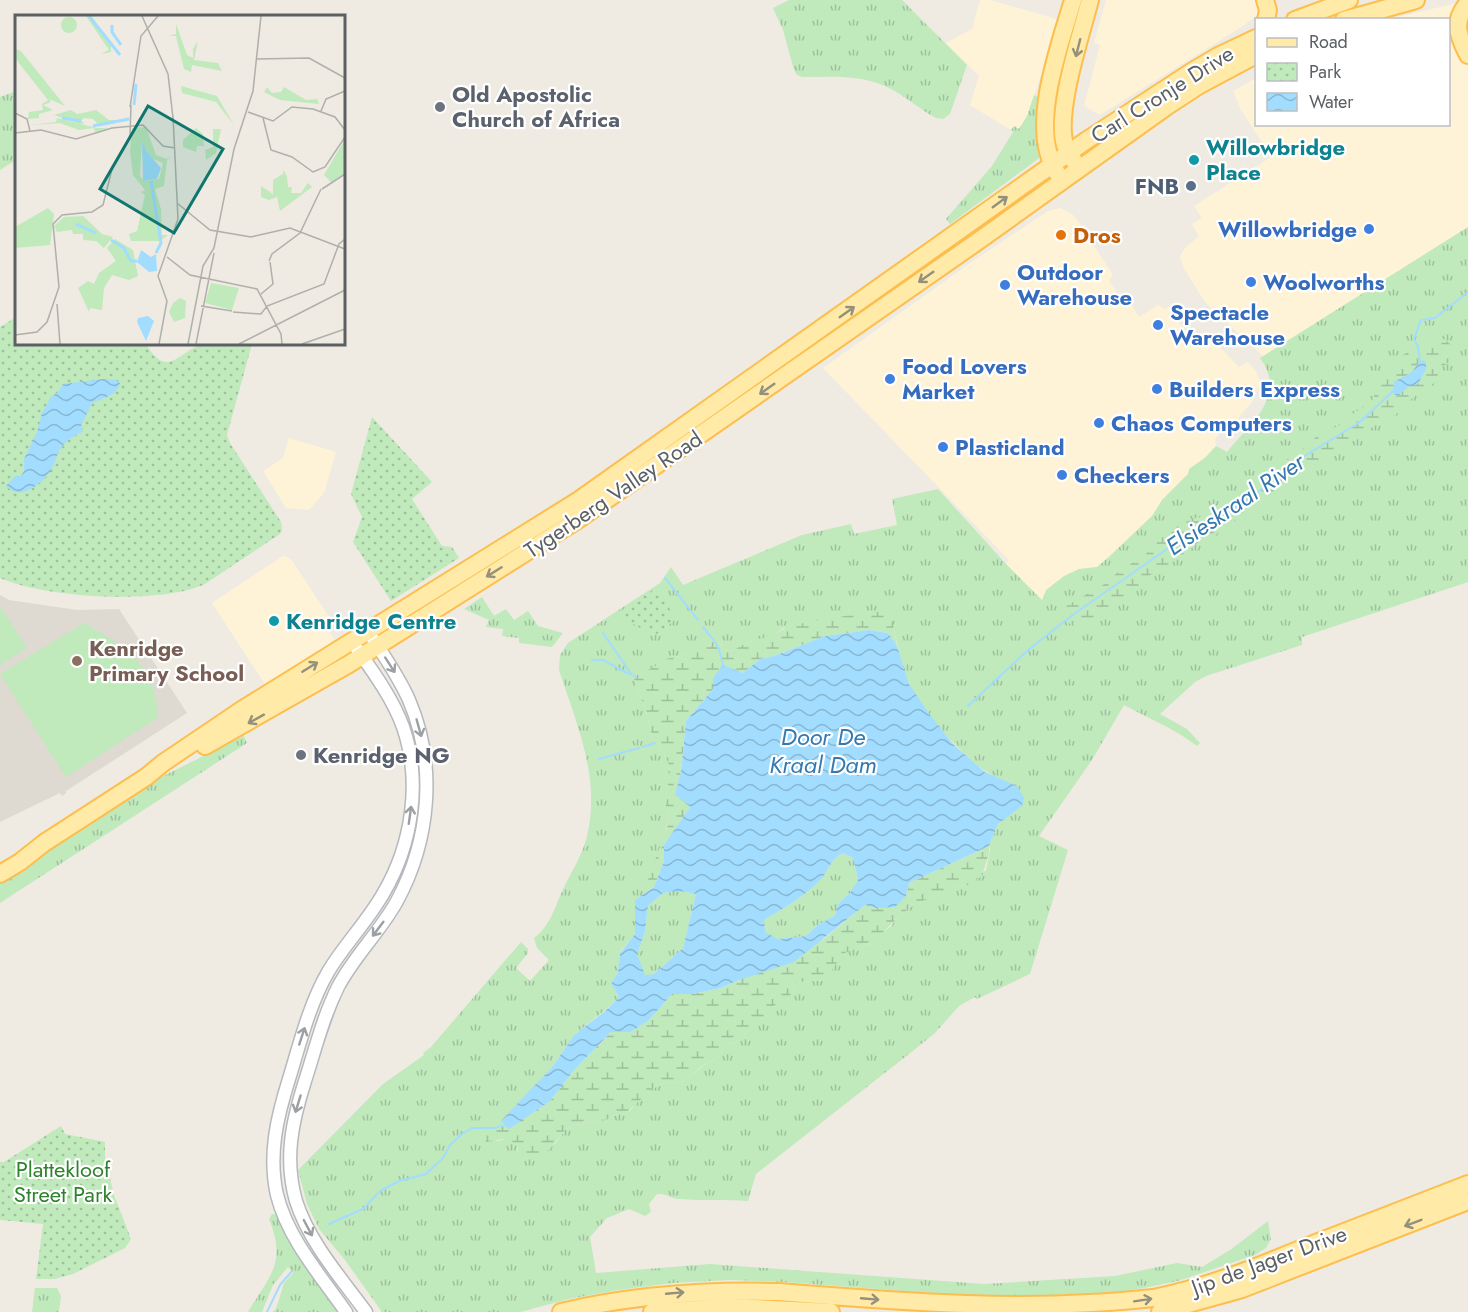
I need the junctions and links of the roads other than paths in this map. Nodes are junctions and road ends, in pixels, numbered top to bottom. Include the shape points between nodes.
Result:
1 (1073, 0) edge
2 (1084, 0) edge
3 (1090, 0) edge
4 (1265, 0) edge
5 (1349, 0) edge
6 (1416, 0) edge
7 (1468, 3) edge
8 (1266, 18) edge
9 (1300, 18) edge
10 (1351, 18) edge
11 (1065, 27) junction
12 (1255, 30) edge
13 (1463, 35) edge
14 (1255, 39) edge
15 (1468, 55) edge
16 (1218, 56) junction
17 (1255, 56) edge
18 (1066, 96) junction
19 (1087, 140) junction
20 (1069, 153) junction
21 (1052, 165) junction
22 (1079, 169) junction
23 (1062, 182) junction
24 (367, 630) junction
25 (351, 640) junction
26 (377, 645) junction
27 (362, 656) junction
28 (146, 777) junction
29 (45, 843) junction
30 (0, 866) edge
31 (0, 874) edge
32 (1468, 1184) edge
33 (1468, 1201) edge
34 (346, 1312) edge
35 (366, 1312) edge
36 (561, 1312) edge
37 (652, 1312) edge
38 (831, 1312) edge
39 (1160, 1312) edge

1 - 11 main road
2 - 11 main road via 1076,23
3 -> 18 main road
4 - 8 main road
5 - 9 main road
6 - 10 main road
7 - 13 main road via 1459,16
11 - 21 main road via 1047,95 1045,130
12 - 16 main road via 1227,45
13 - 15 main road via 1460,40
14 - 16 main road, Carl Cronje Drive
16 - 19 main road, Carl Cronje Drive
17 - 22 main road, Carl Cronje Drive via 1166,107
18 - 19 main road via 1069,128 1076,138
18 - 20 main road via 1064,139
19 - 20 main road, Carl Cronje Drive
20 - 21 main road, Carl Cronje Drive
20 - 22 main road
21 - 23 main road
24 -> 21 main road, Tygerberg Valley Road via 588,494
22 - 23 main road, Carl Cronje Drive
23 -> 26 main road, Tygerberg Valley Road via 642,477
24 - 25 main road, Tygerberg Valley Road
24 - 26 street
25 - 27 street
28 -> 25 main road, Tygerberg Valley Road
26 - 27 main road, Tygerberg Valley Road
26 -> 35 street via 402,685 419,728 428,785 424,818 397,901 349,968 331,1003 295,1114 289,1148 290,1176 301,1215 318,1246
27 -> 28 main road, Tygerberg Valley Road via 260,717
34 -> 27 street via 289,1227 277,1195 273,1157 275,1128 314,1000 328,972 383,894 404,846 410,820 411,764 403,728
28 - 29 main road, Tygerberg Valley Road
29 - 30 main road, Tygerberg Valley Road
29 - 31 main road, Tygerberg Valley Road
36 -> 32 main road, Jip de Jager Drive via 675,1293 743,1291 1017,1310 1114,1304 1218,1281
33 -> 39 main road, Jip de Jager Drive via 1242,1289
37 - 38 main road via 732,1307

